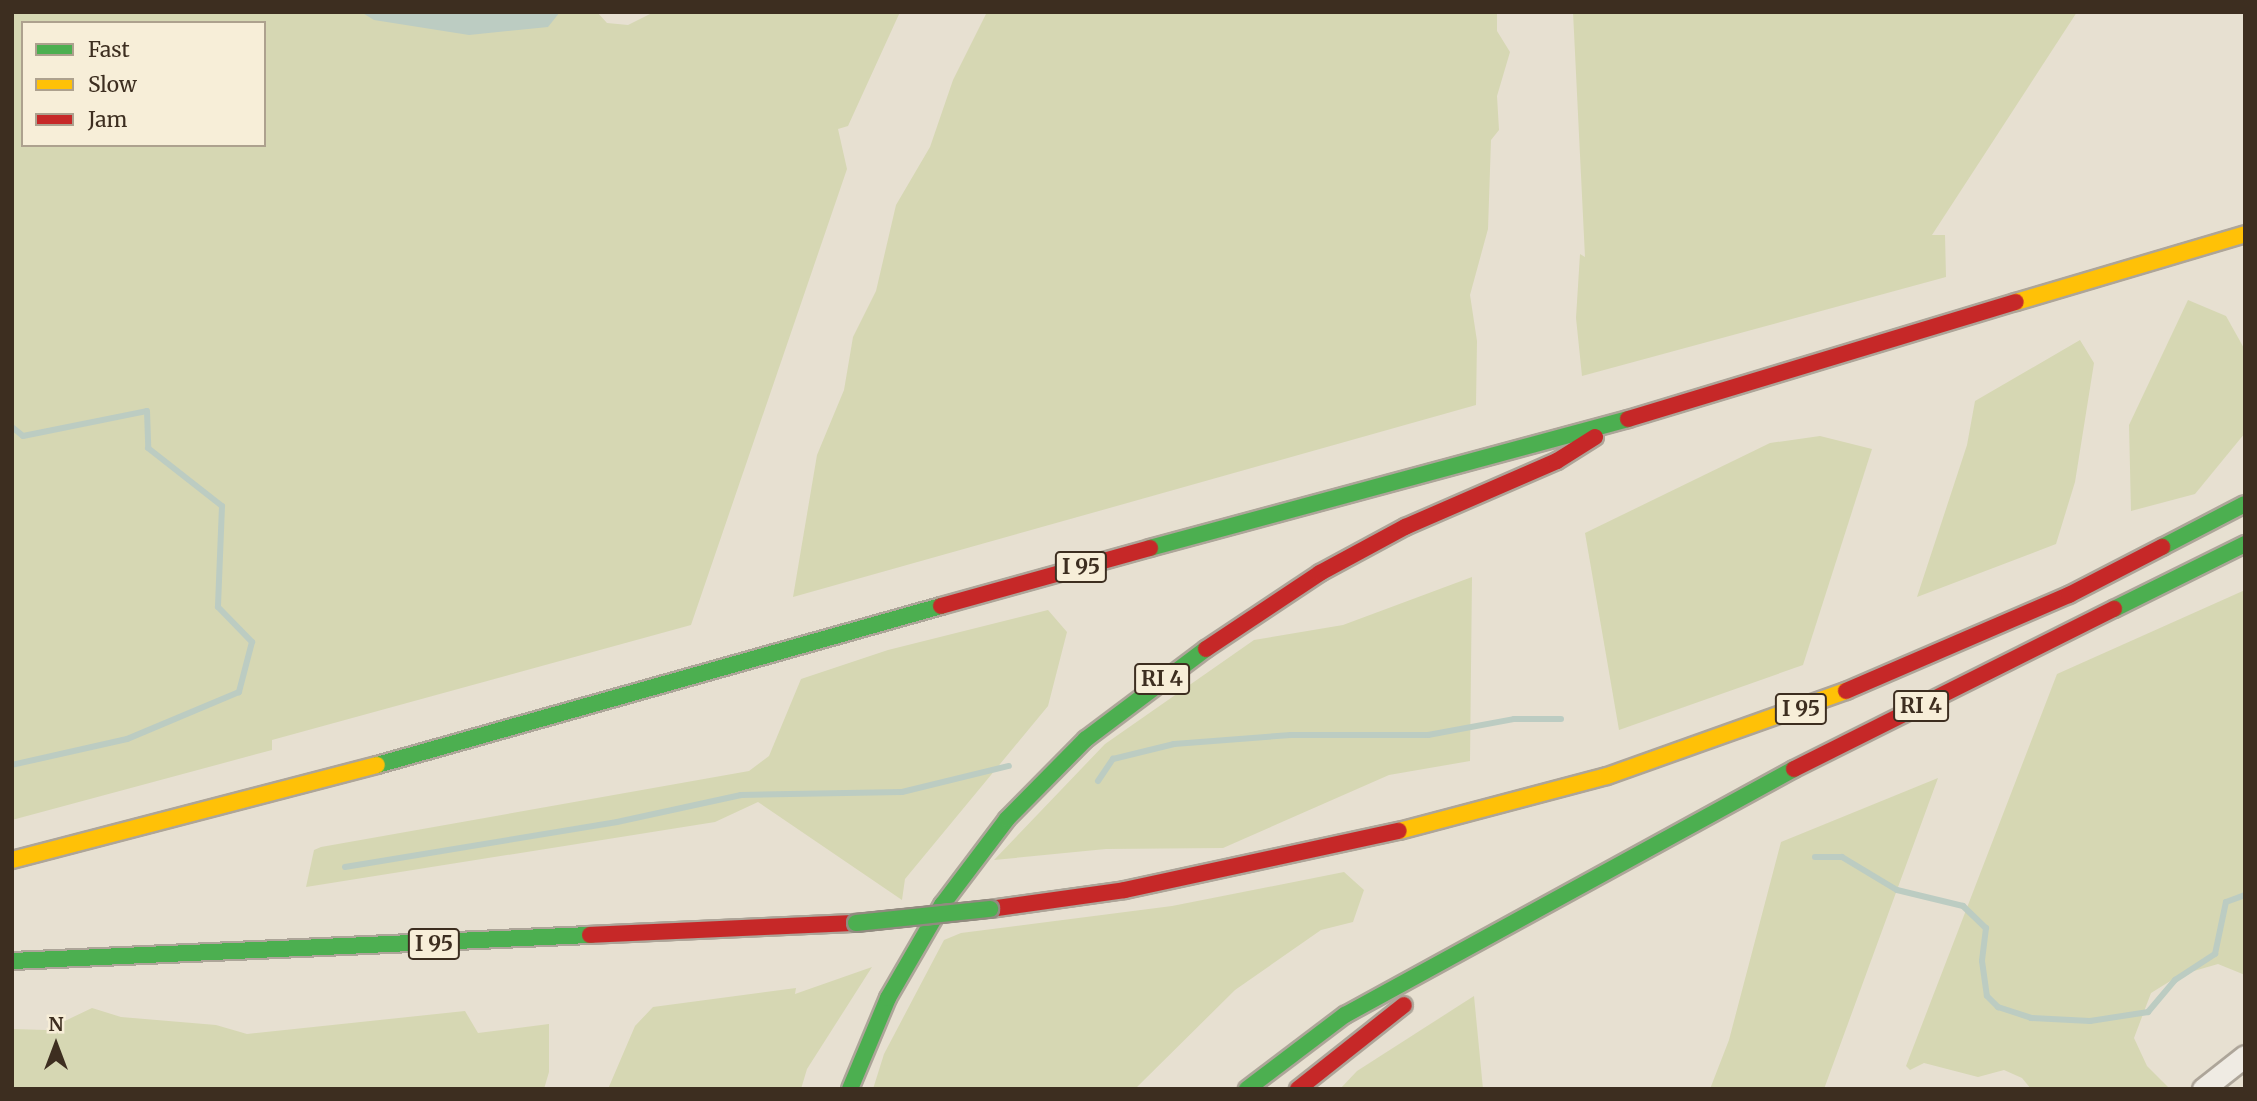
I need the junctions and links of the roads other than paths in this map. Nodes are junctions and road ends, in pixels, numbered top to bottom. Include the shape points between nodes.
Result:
1 (2245, 234) edge
2 (1617, 422) junction
3 (2245, 504) edge
4 (2245, 544) edge
5 (12, 860) edge
6 (1600, 873) junction
7 (12, 961) edge
8 (2245, 1056) edge
9 (850, 1089) edge
10 (1247, 1089) edge
11 (1298, 1089) edge
12 (2203, 1089) edge

1 - 2 highway, I 95
2 - 5 highway, I 95 via 1545,437 356,771
2 - 9 highway, RI 4 via 1557,461 1405,527 1320,573 1170,673 1086,739 1007,819 942,905 888,998
3 - 7 highway, I 95, bridge via 2069,595 1918,662 1607,776 1333,849 1160,884 856,923
4 - 6 highway, RI 4 via 1747,792
6 - 10 highway, RI 4 via 1373,997
6 - 11 highway via 1390,1015
8 - 12 street

